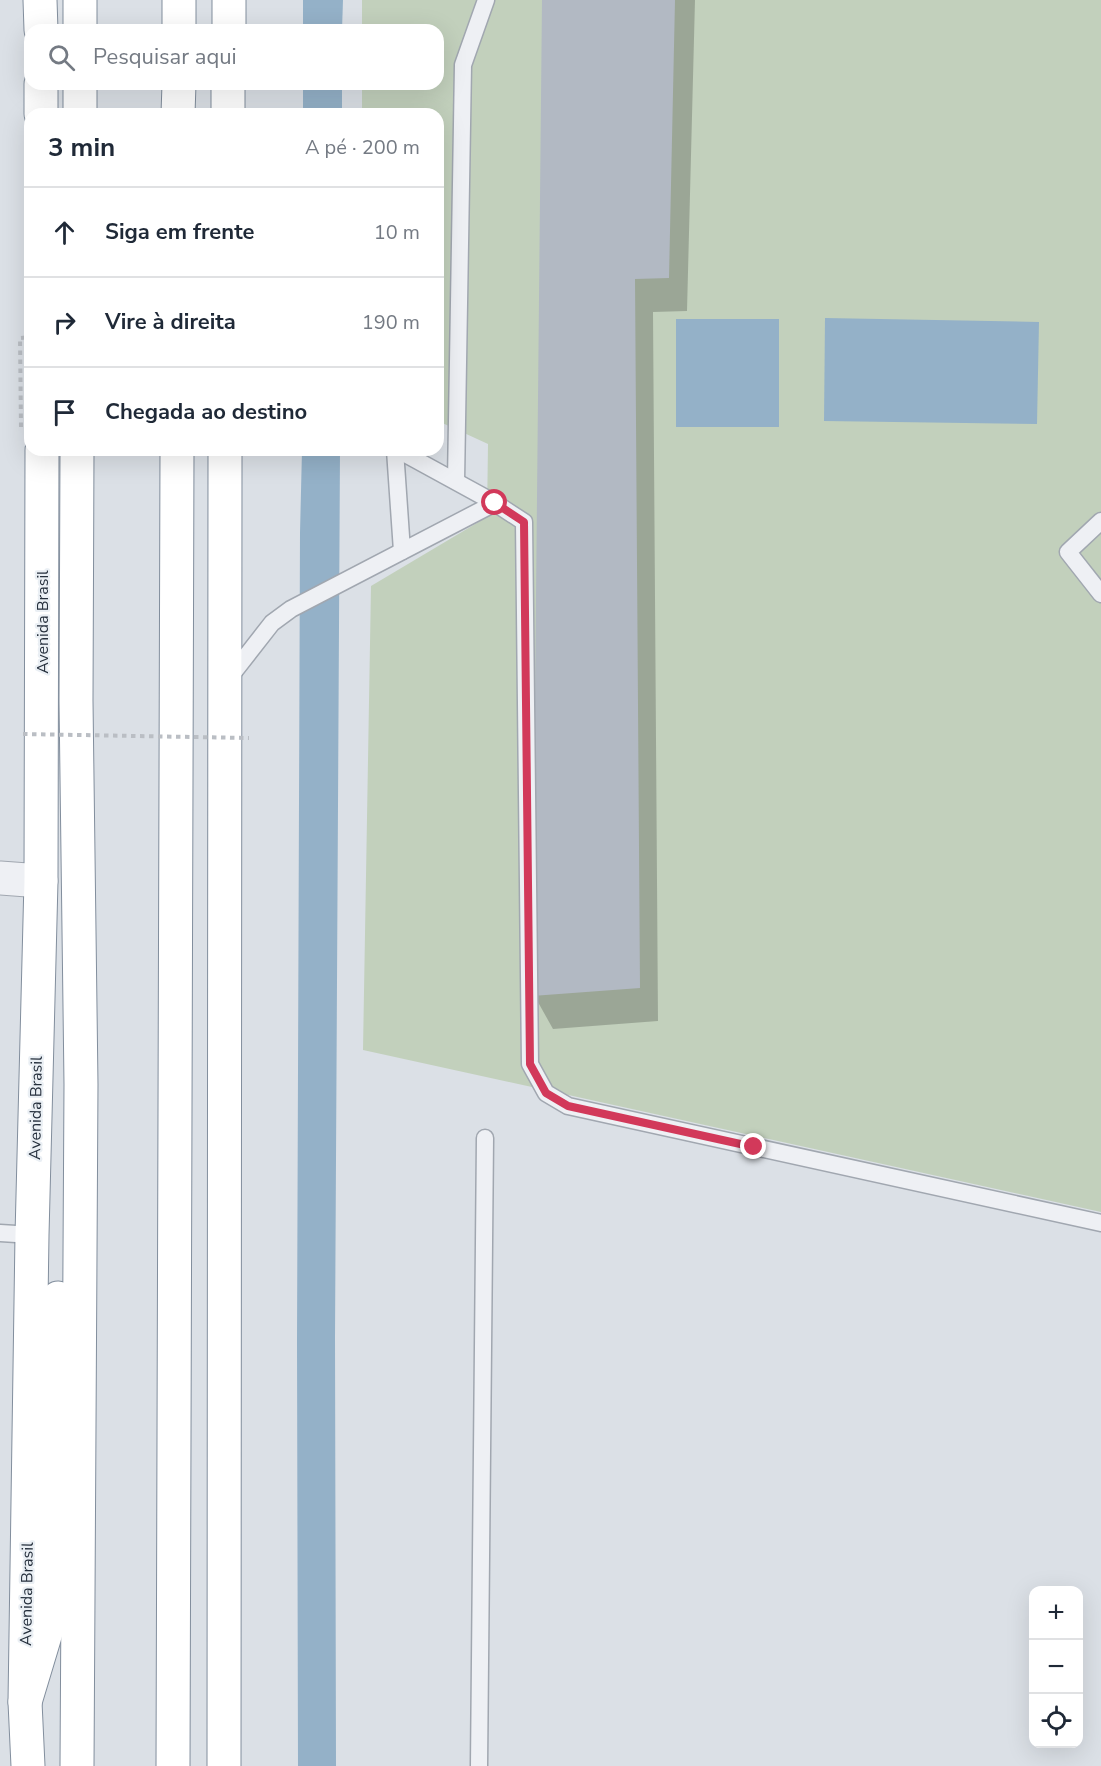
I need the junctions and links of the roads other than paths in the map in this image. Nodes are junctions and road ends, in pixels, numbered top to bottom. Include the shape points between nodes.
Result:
1 (40, 0) edge
2 (80, 0) edge
3 (179, 0) edge
4 (229, 0) edge
5 (486, 0) edge
6 (41, 24) edge
7 (80, 24) edge
8 (179, 24) edge
9 (229, 24) edge
10 (41, 90) edge
11 (80, 90) edge
12 (179, 90) edge
13 (228, 90) edge
14 (41, 108) edge
15 (80, 108) edge
16 (178, 108) edge
17 (228, 108) edge
18 (42, 456) edge
19 (77, 456) edge
20 (177, 456) edge
21 (225, 456) edge
22 (397, 456) edge
23 (408, 456) edge
24 (456, 481) junction
25 (495, 503) junction
26 (1101, 521) edge
27 (402, 550) junction
28 (1101, 594) edge
29 (224, 683) junction
30 (0, 878) edge
31 (41, 881) junction
32 (81, 1084) junction
33 (485, 1138) dead end
34 (1101, 1222) edge
35 (0, 1233) edge
36 (32, 1235) junction
37 (25, 1702) junction
38 (28, 1766) edge
39 (77, 1766) edge
40 (173, 1766) edge
41 (224, 1766) edge
42 (478, 1766) edge

1 - 6 highway
2 - 7 highway
3 - 8 highway
4 - 9 highway
5 - 24 lane via 463,66
10 - 14 highway
11 - 15 highway
12 - 16 highway
13 - 17 highway
18 - 31 highway, Avenida Brasil
19 - 32 highway, Avenida Brasil
20 - 40 highway
21 - 29 highway
22 - 27 lane
23 - 24 lane
24 - 25 lane
25 - 27 lane
25 - 34 lane via 524,522 530,1064 546,1093 568,1106
26 - 28 lane via 1068,552
27 - 29 lane via 272,623
29 - 41 highway
30 - 31 street
31 - 36 highway, Avenida Brasil
32 - 37 highway via 66,1119 62,1164 50,1618
32 - 39 highway, Avenida Brasil
33 - 42 lane
35 - 36 lane
36 - 37 highway, Avenida Brasil
37 - 38 highway, Avenida Brasil

